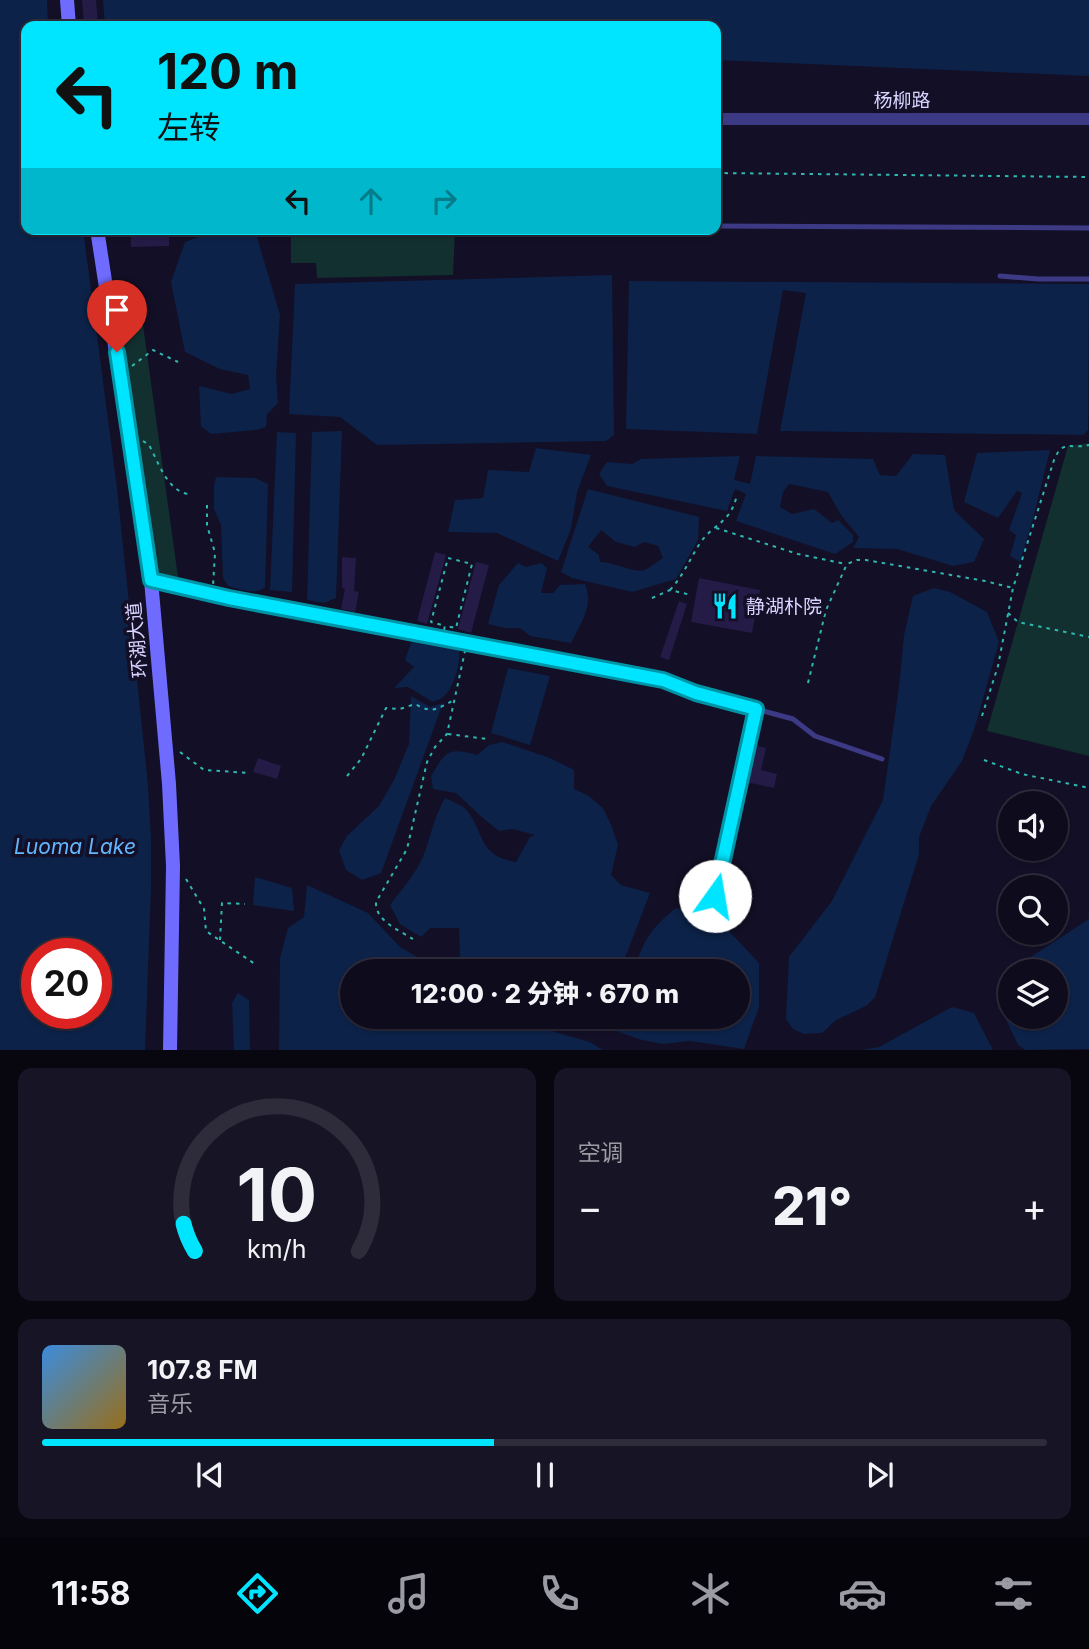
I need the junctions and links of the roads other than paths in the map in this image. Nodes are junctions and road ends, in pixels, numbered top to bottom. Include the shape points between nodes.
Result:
1 (67, 0) edge
2 (69, 21) edge
3 (721, 119) edge
4 (1089, 119) edge
5 (721, 226) edge
6 (1089, 228) edge
7 (98, 235) edge
8 (1000, 276) dead end
9 (1089, 279) edge
10 (151, 580) junction
11 (756, 709) junction
12 (882, 758) dead end
13 (715, 896) dead end
14 (170, 1050) edge

1 - 2 main road
3 - 4 street, 杨柳路
5 - 6 lane
7 - 10 main road, 环湖大道
8 - 9 lane
10 - 11 lane via 663,680
10 - 14 main road, 环湖大道 via 173,866
11 - 12 lane via 793,719 815,736
11 - 13 lane

